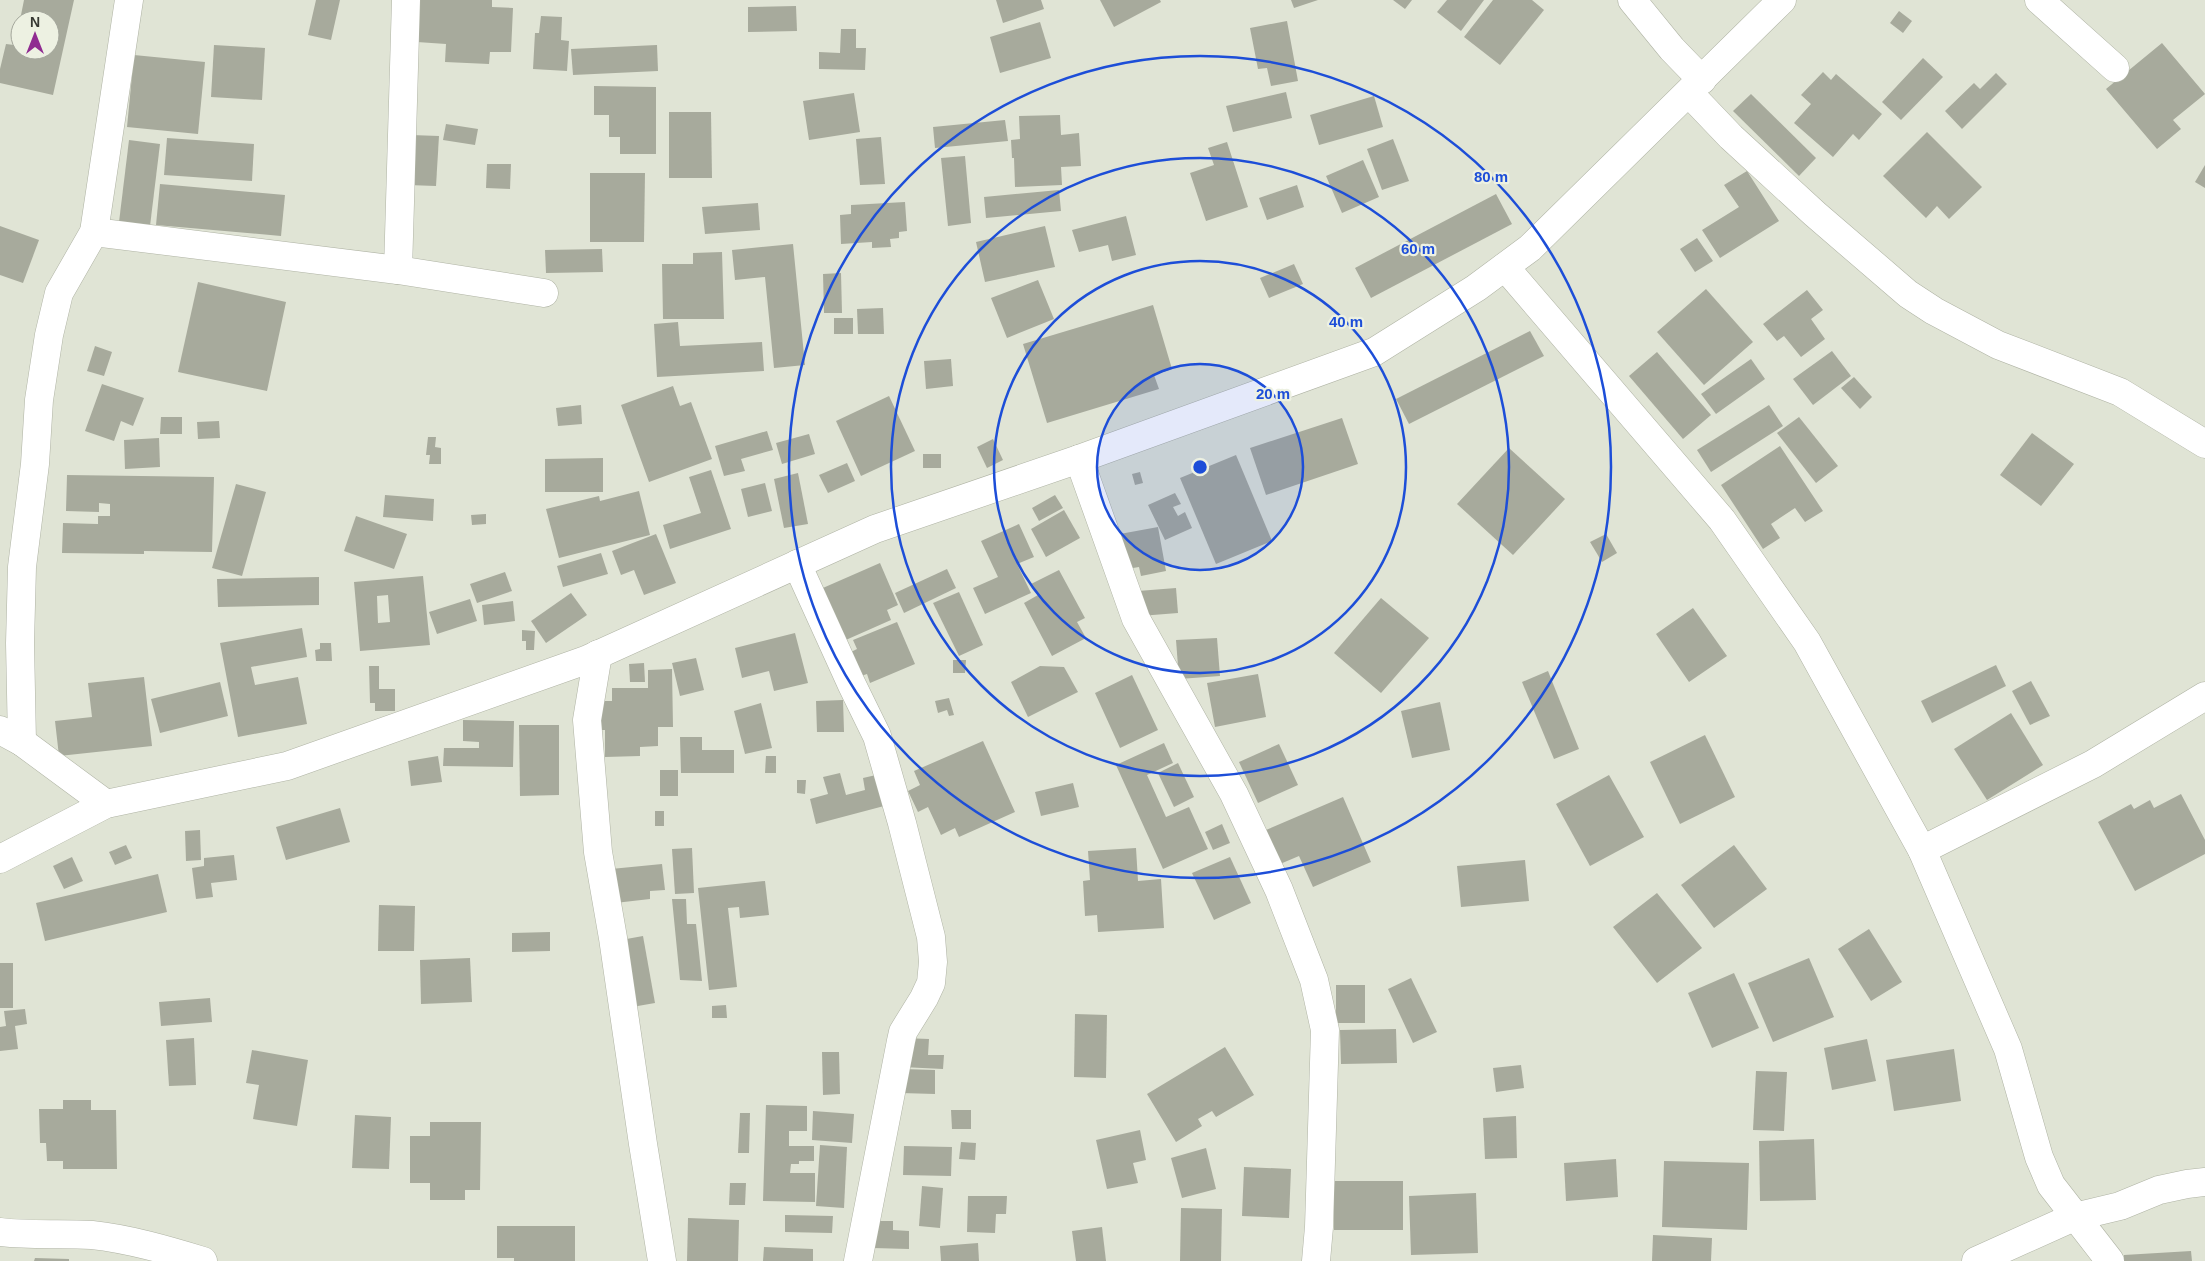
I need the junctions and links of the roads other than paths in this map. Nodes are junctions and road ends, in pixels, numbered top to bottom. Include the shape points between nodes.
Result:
1 (129, 0) edge
2 (406, 0) edge
3 (1632, 0) edge
4 (1782, 0) edge
5 (2039, 0) edge
6 (2115, 68) dead end
7 (1695, 86) junction
8 (94, 232) junction
9 (1505, 267) junction
10 (398, 270) junction
11 (544, 293) dead end
12 (2205, 444) edge
13 (1079, 459) junction
14 (797, 564) junction
15 (598, 654) junction
16 (2205, 696) edge
17 (11, 736) edge
18 (106, 804) junction
19 (1922, 850) junction
20 (0, 859) edge
21 (2205, 1182) edge
22 (2074, 1217) junction
23 (0, 1232) edge
24 (113, 1249) edge
25 (203, 1261) edge
26 (662, 1261) edge
27 (858, 1261) edge
28 (1316, 1261) edge
29 (1976, 1261) edge
30 (2110, 1261) edge

1 - 8 street
2 - 10 street
3 - 7 street via 1672,49
4 - 7 street
5 - 6 street
7 - 9 street via 1530,248
7 - 12 street via 1730,137 1915,298 1998,345 2120,392
8 - 10 street
8 - 17 street via 59,293 49,335 22,567 20,643
9 - 13 street via 1374,352
9 - 19 street via 1722,520 1807,642
10 - 11 street
13 - 14 street via 874,529
13 - 28 street via 1136,619 1234,794 1279,890 1314,980 1325,1030
14 - 15 street
14 - 27 street via 877,736 926,918 934,962 928,991 903,1032
15 - 18 street via 287,766
15 - 26 street via 587,720 598,852
16 - 19 street via 2093,764
17 - 18 street
18 - 20 street
19 - 22 street via 2008,1050 2039,1157 2051,1185
21 - 22 street via 2159,1190 2120,1206
22 - 29 street
22 - 30 street
23 - 24 street via 69,1234
24 - 25 street via 168,1250

